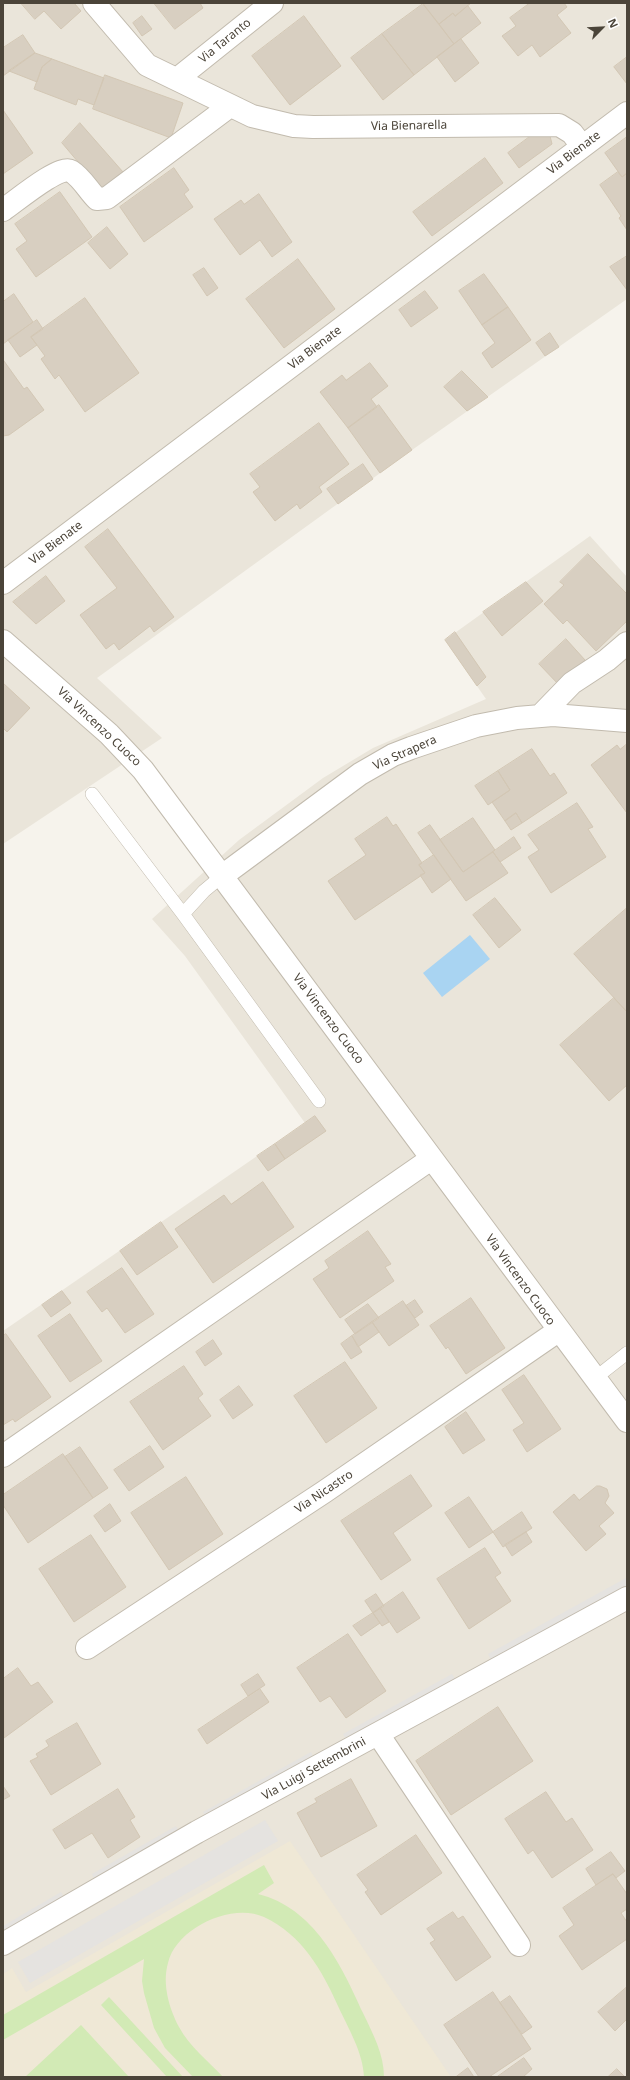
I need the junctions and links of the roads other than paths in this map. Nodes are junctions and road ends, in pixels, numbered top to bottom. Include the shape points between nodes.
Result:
1 (94, 3) edge
2 (272, 3) edge
3 (177, 80) junction
4 (230, 106) junction
5 (627, 113) edge
6 (582, 146) junction
7 (3, 210) edge
8 (3, 583) edge
9 (3, 641) edge
10 (627, 642) edge
11 (541, 715) junction
12 (627, 721) edge
13 (92, 794) dead end
14 (222, 876) junction
15 (183, 914) junction
16 (319, 1102) dead end
17 (431, 1159) junction
18 (558, 1331) junction
19 (627, 1353) edge
20 (594, 1379) junction
21 (627, 1422) edge
22 (3, 1456) edge
23 (627, 1598) edge
24 (87, 1648) dead end
25 (378, 1734) junction
26 (3, 1944) edge
27 (519, 1945) dead end

1 - 3 street, Via Bienarella via 147,65
2 - 3 street, Via Taranto
3 - 4 street, Via Bienarella
4 - 6 street, Via Bienarella via 273,122 313,127 559,125 572,133
4 - 7 street via 107,198 97,199 76,175 65,169
5 - 6 street, Via Bienate
6 - 8 street, Via Bienate
9 - 14 street, Via Vincenzo Cuoco via 126,750
10 - 11 street via 607,660 568,687
11 - 12 street, Via Strapera
11 - 14 street, Via Strapera via 476,726 393,755 341,788
13 - 15 lane
14 - 15 lane, Via Strapera
14 - 17 street, Via Vincenzo Cuoco
15 - 16 lane
17 - 18 street, Via Vincenzo Cuoco
17 - 22 street
18 - 20 street, Via Vincenzo Cuoco
18 - 24 street, Via Nicastro via 324,1492
19 - 20 lane
20 - 21 street, Via Vincenzo Cuoco
23 - 25 street, Via Luigi Settembrini
25 - 26 street, Via Luigi Settembrini via 197,1832
25 - 27 street

